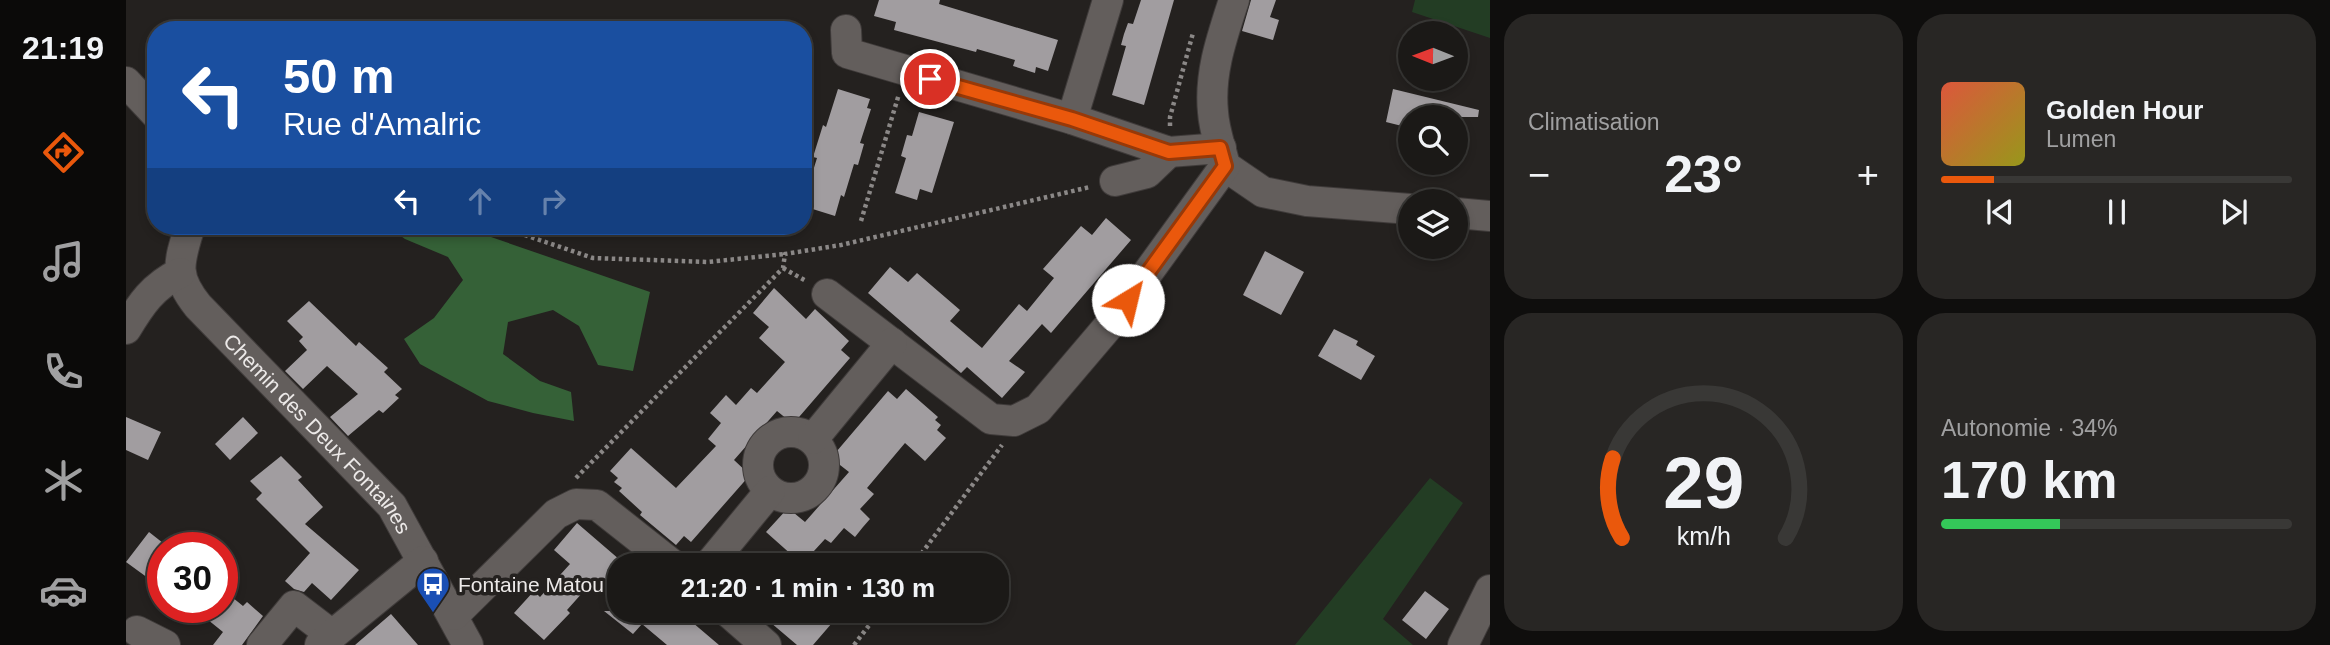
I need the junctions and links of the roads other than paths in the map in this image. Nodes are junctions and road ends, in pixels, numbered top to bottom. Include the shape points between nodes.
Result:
1 (1108, 0) edge
2 (1234, 0) edge
3 (846, 30) dead end
4 (126, 82) edge
5 (147, 104) edge
6 (1072, 119) junction
7 (1169, 152) junction
8 (1223, 157) junction
9 (1115, 181) dead end
10 (1398, 208) edge
11 (1468, 214) edge
12 (1490, 216) edge
13 (188, 235) edge
14 (180, 273) junction
15 (827, 294) dead end
16 (126, 329) edge
17 (892, 343) junction
18 (813, 439) junction
19 (770, 491) junction
20 (658, 553) edge
21 (719, 553) edge
22 (423, 561) junction
23 (1490, 590) edge
24 (454, 615) junction
25 (741, 623) edge
26 (136, 631) dead end
27 (326, 640) edge
28 (165, 645) edge
29 (262, 645) edge
30 (468, 645) edge
31 (766, 645) edge
32 (1463, 645) edge

1 - 6 street
2 - 8 street via 1215,60 1212,94
3 - 6 street via 847,53
4 - 5 street
6 - 7 street
7 - 8 street
7 - 9 street via 1147,173
8 - 10 street via 1263,192 1307,201
8 - 17 street via 1112,322 1038,409 1014,421 990,419
11 - 12 street
13 - 14 street
14 - 16 street via 161,282
14 - 22 street, Chemin des Deux Fontaines via 184,289 198,306 392,506
15 - 17 street
17 - 18 street
18 - 19 street via 824,459 824,471 813,491 780,497
18 - 19 street via 793,431 765,443 758,473
19 - 21 street
20 - 24 street via 597,505 576,504 556,514
22 - 24 street, Chemin des Deux Fontaines
22 - 27 street
23 - 32 street
24 - 30 street, Chemin des Deux Fontaines
25 - 31 street
26 - 28 street
27 - 29 street via 294,606

